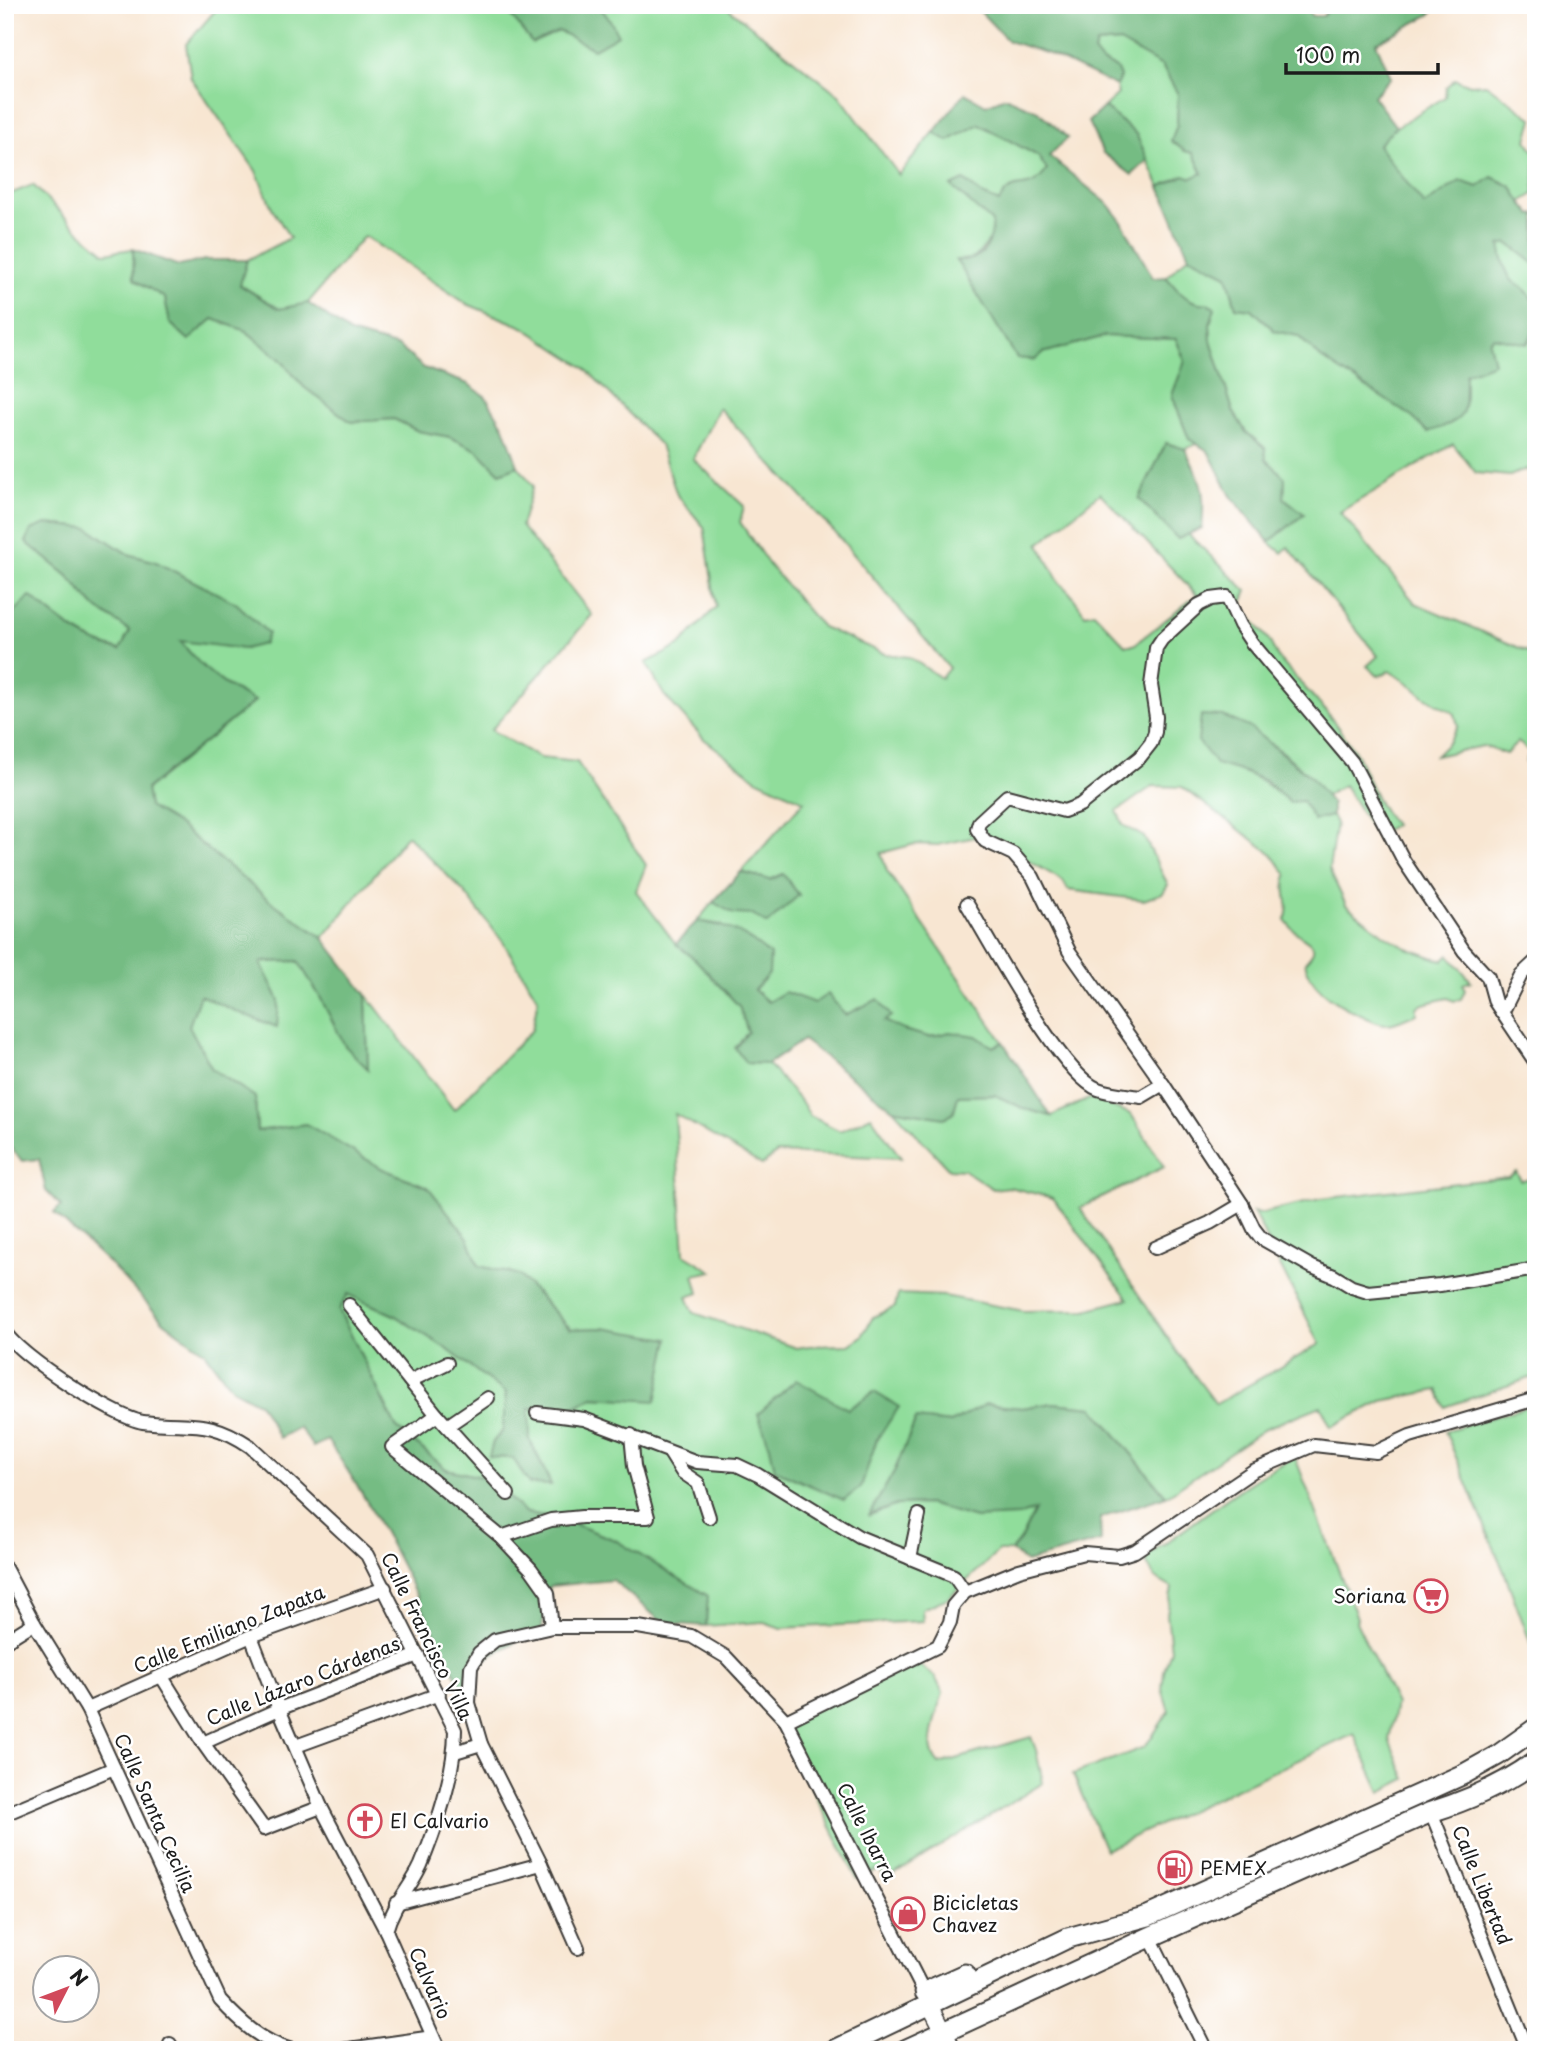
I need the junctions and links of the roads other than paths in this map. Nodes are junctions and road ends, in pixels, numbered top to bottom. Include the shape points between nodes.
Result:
1 (967, 904) dead end
2 (1536, 961) edge
3 (1502, 1013) junction
4 (1536, 1063) edge
5 (1163, 1084) junction
6 (1242, 1204) junction
7 (1156, 1248) dead end
8 (1536, 1269) edge
9 (349, 1305) dead end
10 (5, 1332) edge
11 (447, 1363) dead end
12 (410, 1381) junction
13 (488, 1398) dead end
14 (1536, 1399) edge
15 (537, 1413) dead end
16 (437, 1415) junction
17 (447, 1426) junction
18 (631, 1435) junction
19 (670, 1453) junction
20 (508, 1494) dead end
21 (919, 1515) dead end
22 (709, 1517) dead end
23 (501, 1537) junction
24 (910, 1558) junction
25 (5, 1568) edge
26 (386, 1588) junction
27 (965, 1592) junction
28 (34, 1623) junction
29 (552, 1627) junction
30 (251, 1636) junction
31 (5, 1641) edge
32 (418, 1655) junction
33 (162, 1677) junction
34 (439, 1694) junction
35 (88, 1709) junction
36 (279, 1709) junction
37 (786, 1721) junction
38 (1536, 1728) edge
39 (203, 1743) junction
40 (481, 1744) junction
41 (296, 1746) junction
42 (455, 1752) junction
43 (1536, 1761) edge
44 (114, 1768) junction
45 (321, 1807) junction
46 (1431, 1812) junction
47 (5, 1814) edge
48 (541, 1864) junction
49 (396, 1903) junction
50 (386, 1931) junction
51 (1150, 1937) junction
52 (578, 1948) dead end
53 (928, 1998) junction
54 (433, 2036) junction
55 (948, 2039) edge
56 (292, 2050) edge
57 (342, 2050) edge
58 (439, 2050) edge
59 (835, 2050) edge
60 (905, 2050) edge
61 (922, 2050) edge
62 (1206, 2050) edge
63 (1528, 2050) edge

1 - 5 street via 1077,1075 1097,1089 1141,1097
2 - 3 street via 1521,975
3 - 4 street
3 - 5 street via 1488,977 1464,951 1404,861 1352,762 1252,643 1227,597 1211,600 1199,605 1156,648 1151,685 1155,732 1140,757 1080,805 1065,811 1007,796 979,822 977,830 985,841 1013,854 1033,877 1069,951
5 - 6 street
6 - 7 street
6 - 8 street via 1261,1238 1312,1268 1368,1292
9 - 12 street
10 - 26 street, Calle Francisco Villa via 26,1355 110,1409 140,1422 208,1425 250,1446 367,1555
11 - 12 street
12 - 16 street
13 - 17 street
14 - 27 street via 1410,1437 1376,1452 1314,1446 1253,1471 1135,1551 1119,1556 1084,1553 1019,1570
15 - 18 street via 584,1419
16 - 17 street
16 - 23 street via 392,1447
17 - 20 street
18 - 19 street
18 - 23 street via 648,1517 551,1520
19 - 22 street via 682,1472 698,1483
19 - 24 street via 697,1462 737,1465 859,1536
21 - 24 street
23 - 29 street via 548,1593
24 - 27 street via 954,1576
25 - 28 street, Calle Santa Cecilia
26 - 30 street, Calle Emiliano Zapata
26 - 32 street, Calle Francisco Villa
27 - 37 street via 953,1606 938,1646
28 - 31 street
28 - 35 street, Calle Santa Cecilia
29 - 37 street, Calle Ibarra via 638,1627 691,1636 726,1657
29 - 40 street, Calle Francisco Villa via 495,1640 479,1653 471,1667 469,1703
30 - 33 street, Calle Emiliano Zapata
30 - 36 street, Calvario
32 - 34 street, Calle Francisco Villa
32 - 36 street, Calle Lázaro Cárdenas
33 - 35 street, Calle Emiliano Zapata
33 - 39 street
34 - 41 street
34 - 42 street, Calle Francisco Villa via 455,1730
35 - 44 street, Calle Santa Cecilia
36 - 39 street, Calle Lázaro Cárdenas
36 - 41 street, Calvario
37 - 53 street, Calle Ibarra
38 - 53 main road via 1465,1774 1170,1907 1068,1938
39 - 45 street via 264,1829
40 - 42 street
40 - 48 street, Calle Francisco Villa
41 - 45 street, Calvario
42 - 49 street via 420,1867
43 - 46 main road via 1500,1785
44 - 47 street
44 - 56 street, Calle Santa Cecilia via 220,2000 242,2024
45 - 50 street, Calvario
46 - 51 main road
46 - 63 street, Calle Libertad
48 - 49 street
48 - 52 street, Calle Francisco Villa
49 - 50 street
50 - 54 street, Calvario
51 - 55 main road
51 - 62 street
53 - 55 street, Calle Ibarra
53 - 59 main road
54 - 57 street
54 - 58 street, Calvario
55 - 60 main road
55 - 61 main road

